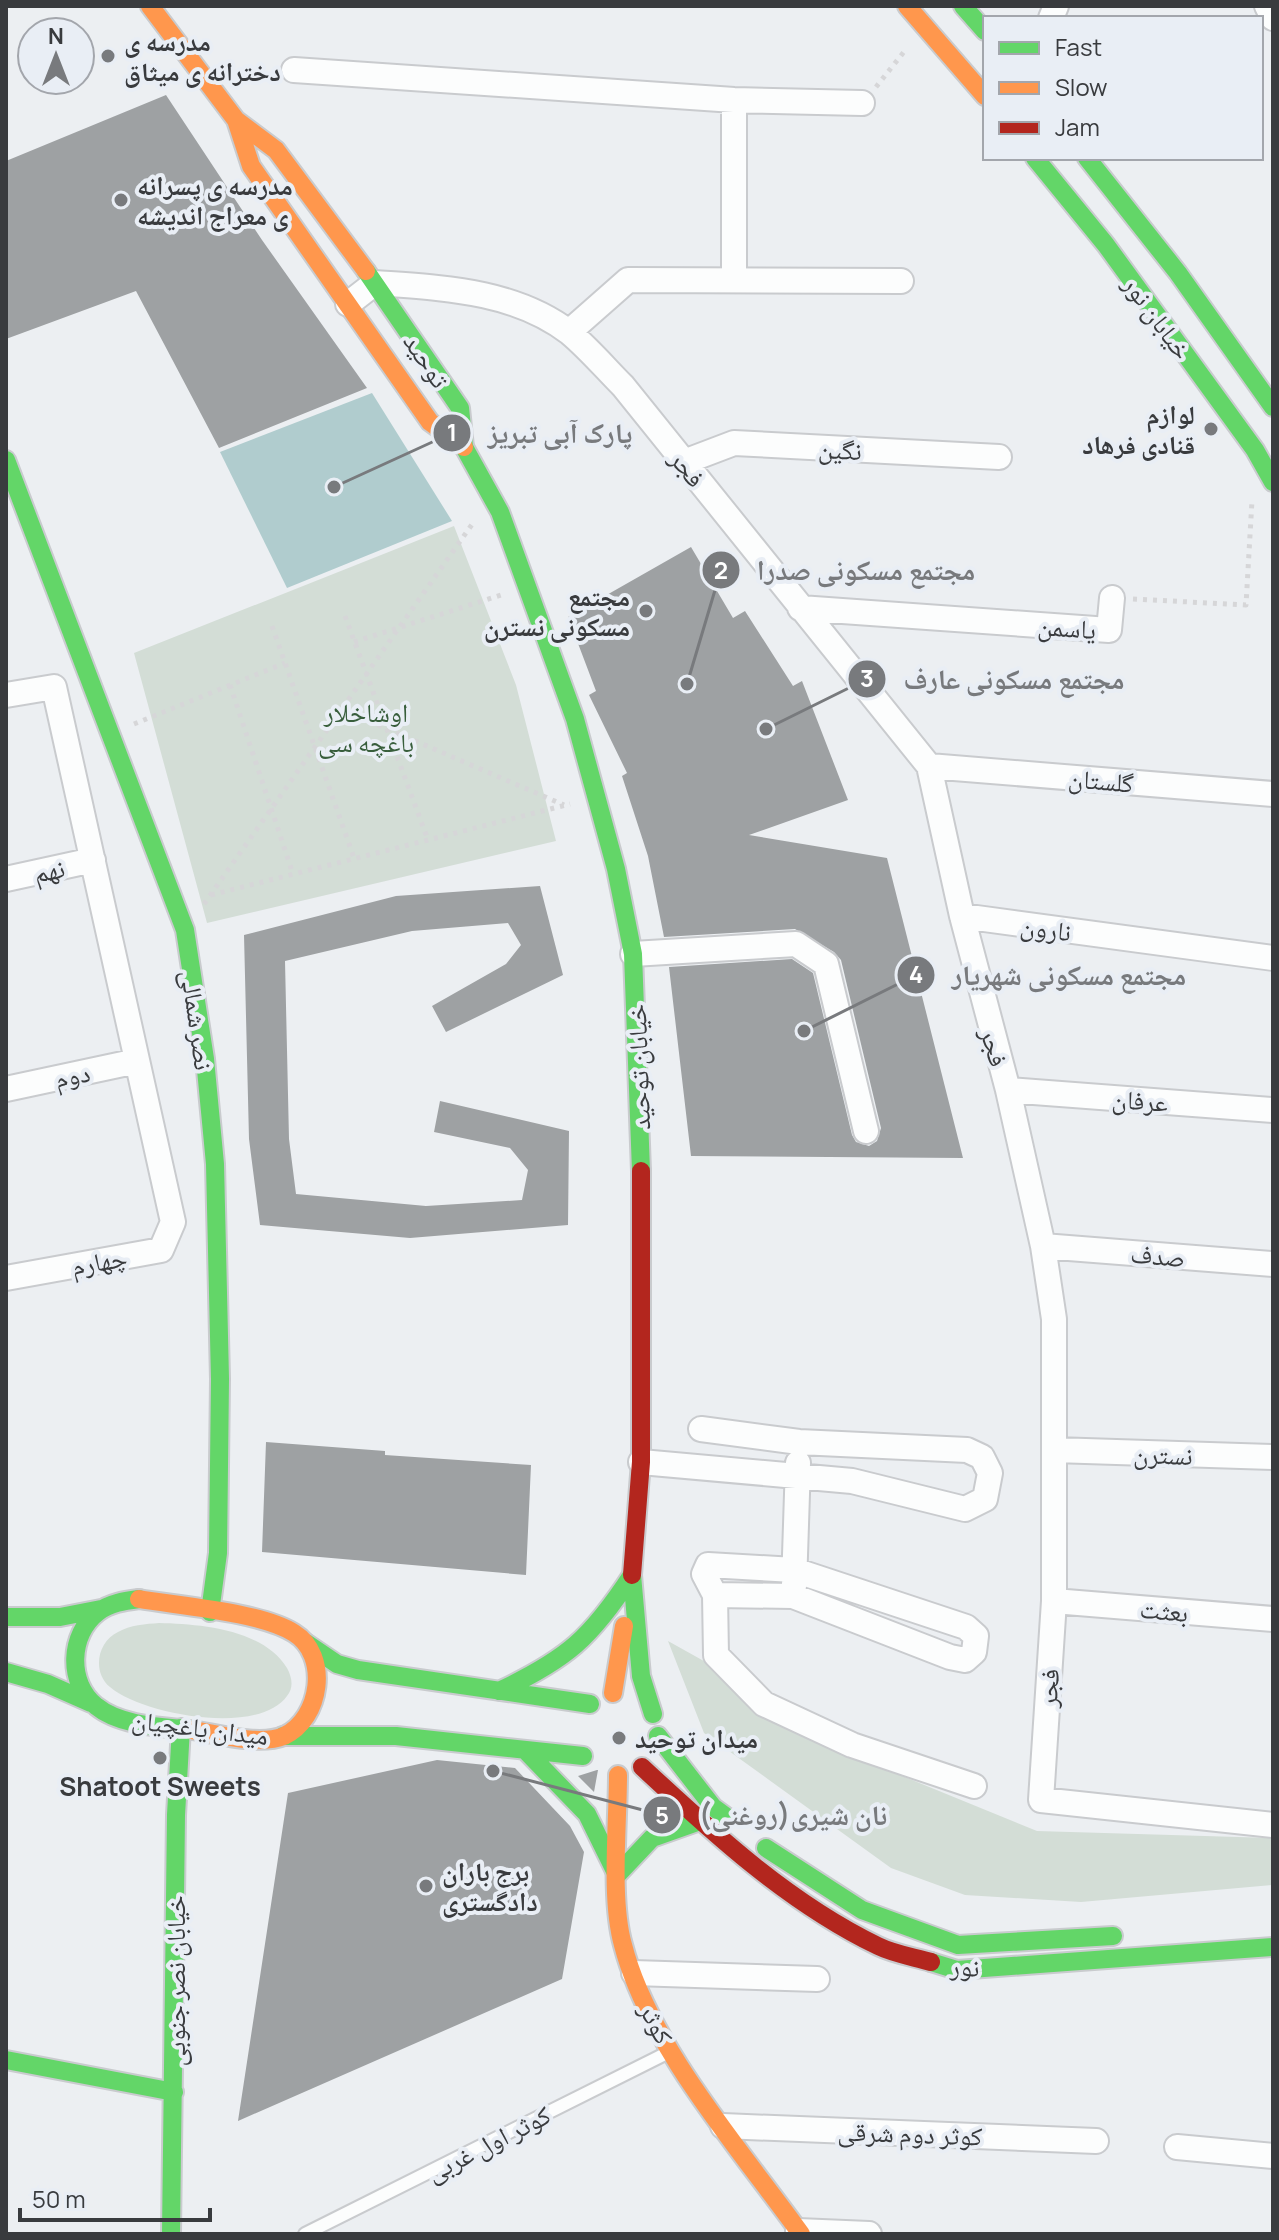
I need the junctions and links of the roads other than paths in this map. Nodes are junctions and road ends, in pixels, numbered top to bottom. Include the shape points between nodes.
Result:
1 (907, 6) edge
2 (963, 6) edge
3 (1267, 6) edge
4 (156, 10) edge
5 (1273, 18) edge
6 (983, 29) edge
7 (294, 70) dead end
8 (983, 94) edge
9 (734, 100) junction
10 (862, 103) road end
11 (236, 120) junction
12 (1037, 160) edge
13 (1089, 160) edge
14 (734, 280) junction
15 (901, 281) dead end
16 (375, 283) junction
17 (348, 304) junction
18 (569, 332) junction
19 (1273, 407) edge
20 (464, 447) junction
21 (999, 457) dead end
22 (6, 460) edge
23 (684, 462) junction
24 (1273, 482) edge
25 (1112, 598) road end
26 (800, 608) junction
27 (6, 695) edge
28 (929, 766) junction
29 (1273, 794) edge
30 (93, 860) junction
31 (6, 879) edge
32 (962, 916) junction
33 (633, 954) junction
34 (1273, 958) edge
35 (137, 1061) junction
36 (6, 1089) edge
37 (1008, 1090) junction
38 (1273, 1110) edge
39 (866, 1131) dead end
40 (1043, 1246) junction
41 (1273, 1264) edge
42 (6, 1278) edge
43 (701, 1429) dead end
44 (799, 1442) junction
45 (1054, 1450) junction
46 (1273, 1457) edge
47 (641, 1462) junction
48 (798, 1476) junction
49 (794, 1570) junction
50 (632, 1575) junction
51 (715, 1595) junction
52 (793, 1596) junction
53 (1054, 1601) junction
54 (101, 1609) junction
55 (210, 1612) junction
56 (6, 1617) edge
57 (1273, 1619) edge
58 (306, 1643) junction
59 (6, 1672) edge
60 (499, 1691) junction
61 (613, 1693) junction
62 (91, 1703) junction
63 (590, 1704) junction
64 (653, 1714) junction
65 (181, 1728) junction
66 (283, 1736) junction
67 (658, 1736) junction
68 (525, 1750) junction
69 (583, 1756) junction
70 (642, 1767) junction
71 (618, 1775) junction
72 (974, 1786) dead end
73 (700, 1821) junction
74 (1273, 1825) edge
75 (617, 1875) junction
76 (1131, 1935) dead end
77 (1273, 1947) edge
78 (634, 1973) junction
79 (817, 1979) dead end
80 (670, 2051) junction
81 (6, 2060) edge
82 (174, 2092) junction
83 (723, 2126) junction
84 (1096, 2141) dead end
85 (1177, 2147) dead end
86 (1273, 2156) edge
87 (799, 2232) edge
88 (171, 2234) edge
89 (305, 2234) edge
90 (869, 2234) edge

1 - 8 main road
2 - 6 main road
3 - 5 street
4 - 11 main road, توحید
7 - 9 street
9 - 10 street
9 - 14 street
11 - 16 main road, توحید via 276,150
11 - 17 main road, توحید via 251,166
12 - 24 main road, خیابان نور via 1106,245
13 - 19 main road, خیابان نور via 1178,273
14 - 15 street
14 - 18 street via 628,280
16 - 17 street
16 - 18 street, فجر via 504,299
16 - 20 main road, توحید via 460,408
17 - 20 main road, توحید via 430,422
18 - 23 street, فجر via 623,386
20 - 33 main road, خیابان توحید via 492,497 530,587 575,719
21 - 23 street, نگین via 734,443
22 - 55 main road, نصر شمالی via 185,930 215,1164 220,1379 218,1553
23 - 26 street, فجر
25 - 26 street, یاسمن via 1109,630
26 - 28 street, فجر
27 - 30 street via 54,687
28 - 29 street, گلستان
28 - 32 street, فجر
30 - 31 street, نهم
30 - 35 street
32 - 34 street, نارون
32 - 37 street, فجر
33 - 39 street via 796,944 826,964
33 - 47 main road, خیابان توحید via 642,1161
35 - 36 street, دوم
35 - 42 street, چهارم via 173,1222 161,1250
37 - 38 street, عرفان
37 - 40 street, فجر
40 - 41 street, صدف
40 - 45 street, فجر via 1054,1319
43 - 44 street
44 - 48 street
44 - 48 street via 967,1450 982,1457 990,1473 985,1499 965,1509 852,1481
45 - 46 street, نسترن
45 - 53 street, فجر
47 - 48 street
47 - 50 main road, خیابان توحید
48 - 49 street
49 - 51 street via 708,1565 704,1574
49 - 52 street
49 - 52 street via 966,1627 976,1636 974,1652 965,1660 950,1657
50 - 60 main road via 595,1632 574,1652
50 - 61 main road
50 - 64 main road, خیابان توحید via 641,1676
51 - 52 street
51 - 72 street via 716,1655 764,1704 852,1745
53 - 57 street, بعثت
53 - 74 street, فجر via 1041,1800
54 - 55 main road via 139,1599
54 - 56 main road via 60,1617
54 - 62 main road via 77,1644 75,1665
55 - 58 main road via 274,1623
58 - 60 main road via 337,1664 358,1670
58 - 66 main road, میدان یاغچیان via 317,1687 312,1707
59 - 62 main road, میدان یاغچیان
60 - 63 main road
61 - 63 main road
61 - 64 main road via 643,1702
62 - 65 main road, میدان یاغچیان via 122,1717
63 - 69 main road via 577,1729
64 - 67 main road
65 - 66 main road, میدان یاغچیان via 261,1739
65 - 82 main road, خیابان نصر جنوبی
66 - 68 main road via 361,1732
67 - 70 main road
67 - 76 main road, نور via 713,1807 817,1884 862,1910 958,1945
68 - 69 main road
68 - 75 main road via 587,1814
69 - 71 main road via 598,1770
70 - 71 main road
70 - 73 main road, نور
71 - 75 main road, کوثر
73 - 75 main road via 654,1833
73 - 77 main road, نور via 795,1898 880,1947 957,1970
75 - 78 main road, کوثر via 622,1944
78 - 79 street
78 - 80 main road, کوثر
80 - 83 main road, کوثر
80 - 89 lane, کوثر اول غربی
81 - 82 main road
82 - 88 main road, خیابان نصر جنوبی
83 - 84 street, کوثر دوم شرقی
83 - 87 main road, کوثر
85 - 86 street
87 - 90 street

